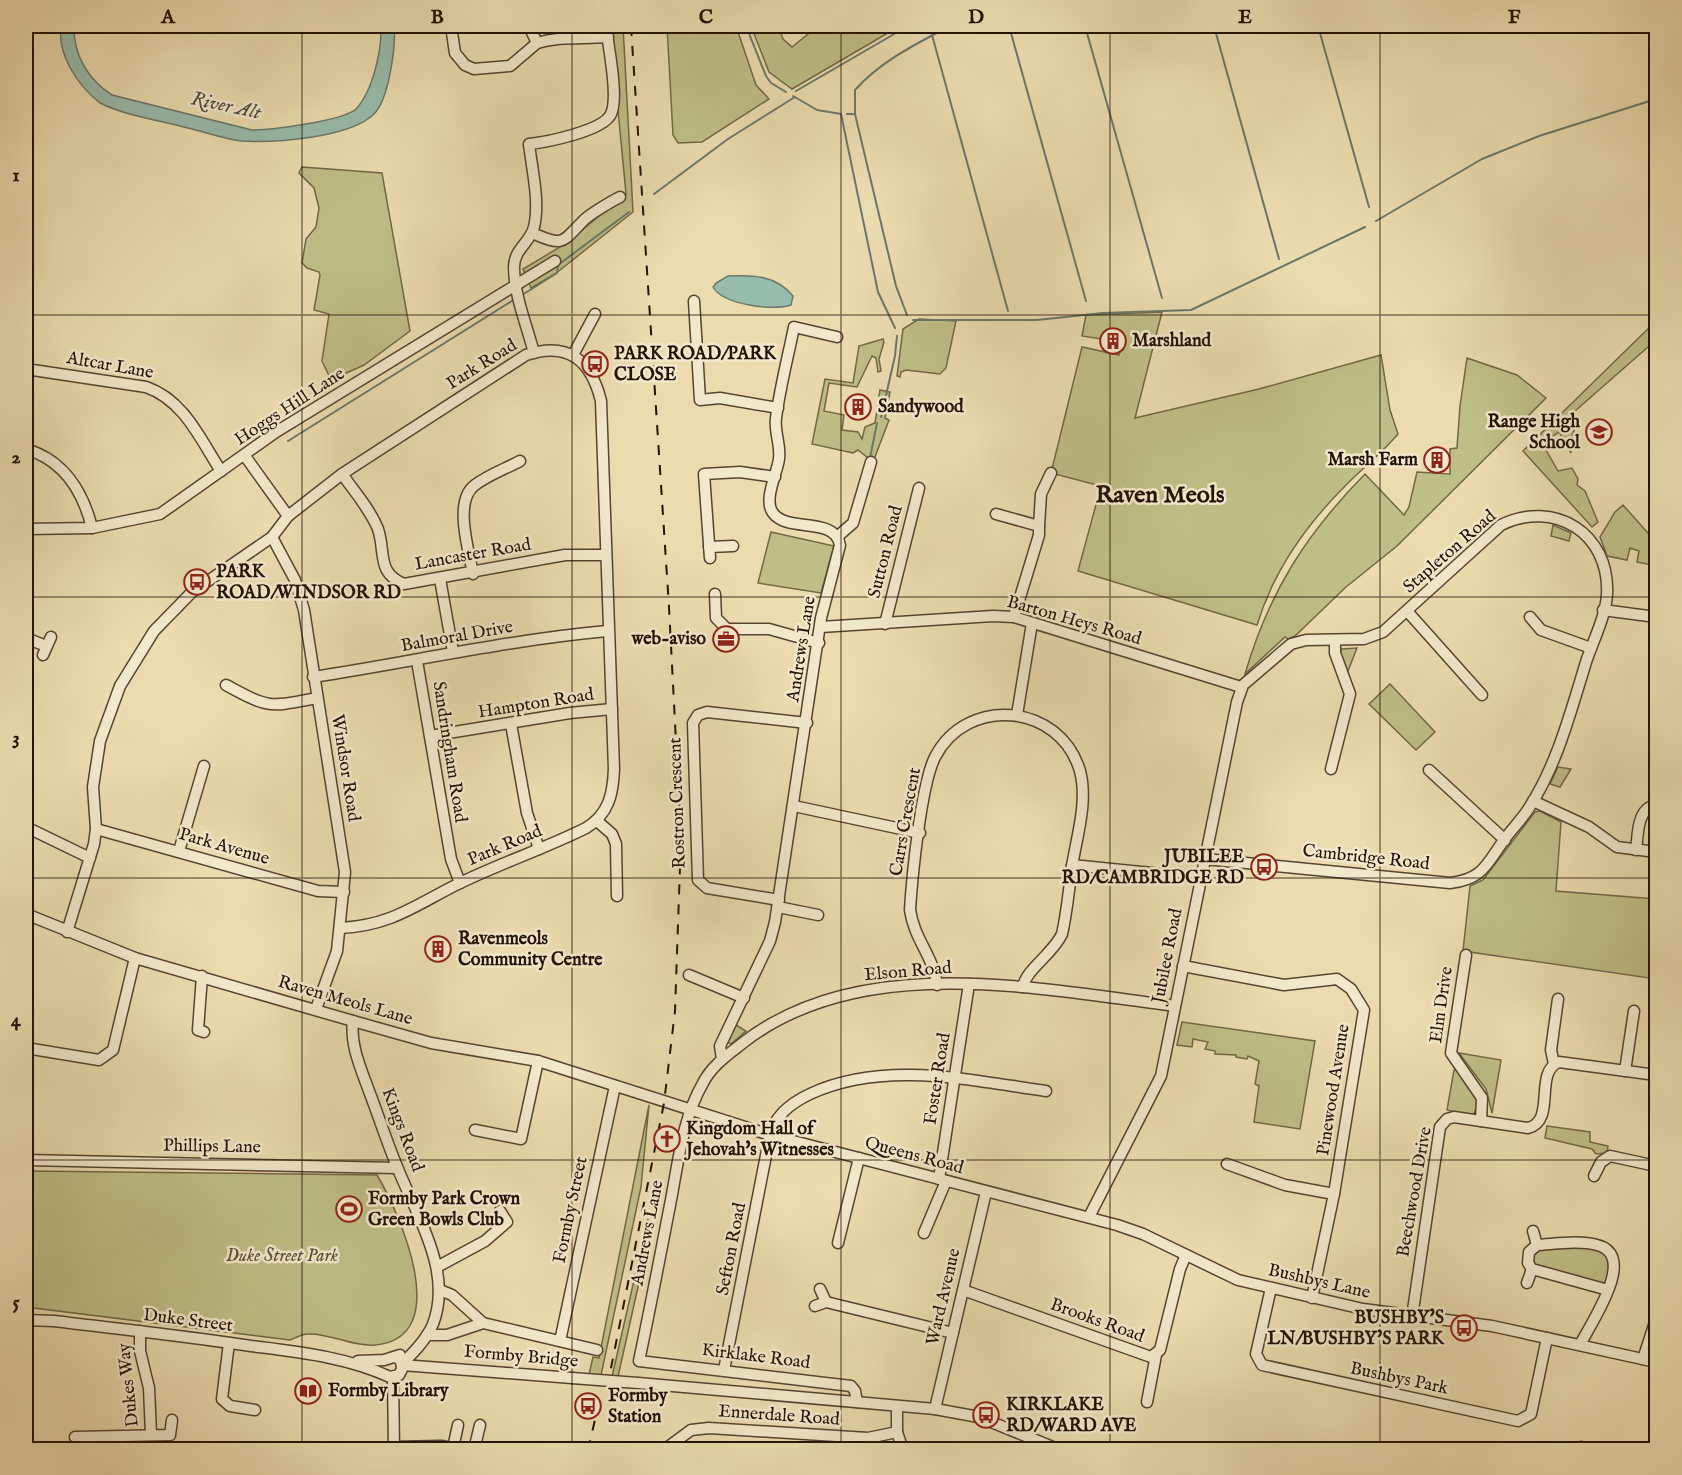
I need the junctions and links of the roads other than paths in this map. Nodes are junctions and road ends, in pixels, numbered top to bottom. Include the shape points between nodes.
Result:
1 (451, 26) edge
2 (529, 26) edge
3 (606, 26) edge
4 (608, 37) junction
5 (537, 43) junction
6 (620, 197) dead end
7 (532, 233) junction
8 (555, 261) dead end
9 (516, 286) junction
10 (694, 301) dead end
11 (594, 314) dead end
12 (837, 337) dead end
13 (534, 352) junction
14 (573, 355) junction
15 (26, 369) edge
16 (778, 408) junction
17 (26, 449) edge
18 (245, 456) junction
19 (520, 460) dead end
20 (871, 462) dead end
21 (221, 471) junction
22 (1051, 473) dead end
23 (342, 474) junction
24 (775, 477) junction
25 (919, 488) dead end
26 (996, 514) dead end
27 (288, 516) junction
28 (1039, 526) junction
29 (92, 528) junction
30 (26, 529) edge
31 (272, 537) junction
32 (837, 537) junction
33 (733, 546) dead end
34 (606, 555) junction
35 (473, 574) junction
36 (440, 579) junction
37 (715, 594) dead end
38 (1603, 610) junction
39 (1407, 611) junction
40 (1014, 617) junction
41 (1530, 617) dead end
42 (1656, 617) edge
43 (1032, 623) junction
44 (885, 624) junction
45 (821, 627) junction
46 (607, 631) junction
47 (26, 638) edge
48 (1335, 641) junction
49 (819, 642) junction
50 (47, 646) dead end
51 (1591, 648) junction
52 (453, 652) junction
53 (417, 661) junction
54 (313, 677) junction
55 (227, 685) dead end
56 (1241, 687) junction
57 (1482, 695) dead end
58 (317, 698) junction
59 (612, 709) junction
60 (1017, 714) junction
61 (807, 723) junction
62 (511, 724) junction
63 (430, 736) junction
64 (203, 764) dead end
65 (1331, 769) dead end
66 (1429, 770) dead end
67 (1533, 801) junction
68 (794, 806) junction
69 (1650, 807) dead end
70 (597, 822) junction
71 (26, 827) edge
72 (96, 829) junction
73 (920, 833) junction
74 (1505, 840) junction
75 (539, 849) junction
76 (1636, 850) junction
77 (179, 851) junction
78 (1656, 852) edge
79 (90, 858) junction
80 (1205, 858) junction
81 (1072, 865) junction
82 (1201, 878) junction
83 (460, 883) junction
84 (344, 892) junction
85 (617, 896) dead end
86 (778, 903) junction
87 (26, 914) edge
88 (818, 915) dead end
89 (341, 928) junction
90 (67, 932) junction
91 (1466, 955) dead end
92 (135, 958) junction
93 (1183, 966) junction
94 (689, 975) dead end
95 (202, 976) junction
96 (969, 984) junction
97 (938, 985) junction
98 (1023, 987) junction
99 (744, 998) junction
100 (1558, 999) dead end
101 (1175, 1006) junction
102 (316, 1009) junction
103 (1634, 1011) dead end
104 (353, 1021) junction
105 (204, 1032) dead end
106 (26, 1048) edge
107 (723, 1059) junction
108 (538, 1061) junction
109 (1554, 1064) junction
110 (1625, 1071) junction
111 (1656, 1076) edge
112 (955, 1078) junction
113 (615, 1086) junction
114 (1046, 1091) dead end
115 (661, 1102) joint
116 (690, 1111) junction
117 (1481, 1121) junction
118 (475, 1130) dead end
119 (770, 1135) junction
120 (859, 1158) junction
121 (26, 1160) edge
122 (1227, 1164) dead end
123 (1656, 1166) edge
124 (397, 1168) junction
125 (1594, 1176) dead end
126 (942, 1180) junction
127 (986, 1192) junction
128 (1334, 1194) junction
129 (500, 1210) dead end
130 (1089, 1217) junction
131 (1533, 1232) dead end
132 (924, 1233) dead end
133 (838, 1243) dead end
134 (1536, 1245) junction
135 (1186, 1255) junction
136 (437, 1267) junction
137 (1532, 1269) junction
138 (1527, 1283) dead end
139 (1271, 1288) junction
140 (820, 1289) dead end
141 (440, 1290) junction
142 (963, 1290) junction
143 (1608, 1290) junction
144 (1312, 1298) junction
145 (826, 1302) junction
146 (815, 1306) dead end
147 (1412, 1317) junction
148 (1656, 1319) edge
149 (26, 1320) edge
150 (483, 1323) junction
151 (140, 1331) junction
152 (953, 1333) junction
153 (427, 1335) junction
154 (1547, 1338) junction
155 (560, 1341) junction
156 (229, 1343) junction
157 (1580, 1345) junction
158 (597, 1350) dead end
159 (1156, 1355) junction
160 (384, 1359) junction
161 (1642, 1359) junction
162 (345, 1361) junction
163 (639, 1361) joint
164 (400, 1362) junction
165 (1656, 1362) edge
166 (724, 1370) junction
167 (387, 1375) junction
168 (638, 1383) joint
169 (857, 1402) junction
170 (1147, 1402) dead end
171 (897, 1406) junction
172 (935, 1409) junction
173 (255, 1410) dead end
174 (172, 1420) dead end
175 (458, 1425) dead end
176 (480, 1425) dead end
177 (897, 1432) junction
178 (151, 1434) junction
179 (75, 1437) dead end
180 (106, 1437) junction
181 (394, 1448) edge
182 (106, 1449) edge
183 (458, 1449) edge
184 (474, 1449) edge
185 (664, 1449) edge
186 (903, 1449) edge
187 (1060, 1449) edge

1 - 5 street via 455,53 474,69 510,66
2 - 5 street
3 - 4 street
4 - 5 street via 555,37
4 - 7 street via 614,103 610,116 599,125 549,142 529,144 536,213
6 - 7 street via 583,221 569,238 560,241
7 - 9 street via 515,257
8 - 9 street, Hoggs Hill Lane
9 - 13 street
9 - 18 street, Hoggs Hill Lane via 276,432
10 - 16 street via 700,400 720,398
11 - 14 street
12 - 16 street via 794,327
13 - 14 street, Park Road via 548,350
13 - 23 street, Park Road
14 - 34 street via 596,381 601,401
15 - 21 street, Altcar Lane via 162,392 179,406
16 - 24 street via 779,459
17 - 29 street via 55,463 73,482
18 - 21 street, Hoggs Hill Lane
18 - 27 street
19 - 35 street via 474,486 466,495 462,509
20 - 32 street via 853,523
21 - 29 street, Hoggs Hill Lane via 160,514
22 - 28 street via 1041,494
23 - 27 street, Park Road
23 - 36 street, Lancaster Road via 378,530 384,565 391,578 404,584
24 - 32 street via 769,503 776,517 829,531
24 - 33 street via 740,472 704,474 709,552
25 - 44 street, Sutton Road
26 - 28 street
27 - 31 street, Park Road
28 - 40 street
29 - 30 street, Hoggs Hill Lane
31 - 54 street, Windsor Road via 296,580
31 - 72 street, Park Road via 192,592 170,612 129,669 100,741 93,786
32 - 45 street, Andrews Lane via 839,553
34 - 35 street, Lancaster Road via 566,555
34 - 46 street
35 - 36 street, Lancaster Road
36 - 52 street
37 - 49 street via 716,618 727,629 769,629
38 - 39 street, Stapleton Road via 1607,585 1596,549 1574,525 1542,515 1501,525
38 - 42 street
38 - 51 street, Stapleton Road
39 - 48 street, Stapleton Road via 1375,636
39 - 57 street
40 - 43 street, Barton Heys Road
40 - 44 street, Barton Heys Road
41 - 51 street via 1541,630
43 - 56 street, Barton Heys Road
43 - 60 street
44 - 45 street, Barton Heys Road
45 - 49 street, Andrews Lane
46 - 52 street, Balmoral Drive
46 - 59 street
47 - 50 street
48 - 56 street, Stapleton Road via 1306,640 1291,645
48 - 65 street via 1335,653 1350,694
49 - 61 street, Andrews Lane
51 - 67 street, Stapleton Road via 1559,748
52 - 53 street, Balmoral Drive
53 - 54 street, Balmoral Drive
53 - 63 street, Sandringham Road
54 - 58 street, Windsor Road
55 - 58 street via 273,706
56 - 80 street, Jubilee Road
58 - 84 street, Windsor Road via 343,856
59 - 62 street, Hampton Road
59 - 70 street via 612,788 609,804
60 - 73 street, Carrs Crescent via 972,721 942,746 928,775
60 - 81 street via 1054,732 1077,765 1083,798
61 - 68 street, Andrews Lane
61 - 86 street, Rostron Crescent via 707,712 698,715 693,723 698,880 707,888
62 - 63 street, Hampton Road
62 - 75 street via 527,813
63 - 83 street, Sandringham Road via 451,859
64 - 77 street
66 - 74 street
67 - 74 street, Stapleton Road
67 - 76 street via 1589,827 1610,844
68 - 73 street
68 - 86 street, Andrews Lane
69 - 76 street via 1640,820
70 - 75 street, Park Road
70 - 85 street via 612,834 616,844
71 - 79 street
72 - 77 street, Park Avenue
72 - 79 street, Park Road
73 - 97 street, Carrs Crescent via 911,893 912,926 933,964
74 - 80 street, Cambridge Road via 1483,872 1450,883
75 - 83 street, Park Road
76 - 78 street
77 - 84 street, Park Avenue via 318,891
79 - 90 street, Park Road
80 - 82 street, Jubilee Road
81 - 82 street
81 - 98 street via 1062,934 1050,954 1026,977
82 - 93 street, Jubilee Road
83 - 89 street, Park Road via 386,921
84 - 89 street, Windsor Road
86 - 88 street
86 - 99 street, Andrews Lane via 770,940
87 - 90 street, Raven Meols Lane
89 - 102 street, Windsor Road
90 - 92 street, Raven Meols Lane
91 - 117 street, Elm Drive via 1466,977 1451,1053 1482,1098
92 - 95 street, Raven Meols Lane
92 - 106 street via 113,1050 99,1060
93 - 101 street, Jubilee Road
93 - 128 street, Pinewood Avenue via 1284,985 1337,980 1360,1001 1364,1010
94 - 99 street
95 - 102 street, Raven Meols Lane
95 - 105 street via 198,1030
96 - 97 street, Elson Road
96 - 98 street, Elson Road
96 - 112 street, Foster Road
97 - 107 street, Elson Road via 852,993 808,1005 759,1030
98 - 101 street, Elson Road
99 - 107 street, Andrews Lane via 719,1047
100 - 109 street via 1551,1050
101 - 130 street, Jubilee Road via 1157,1088
102 - 104 street, Raven Meols Lane
103 - 110 street
104 - 108 street, Raven Meols Lane via 431,1043
104 - 124 street, Kings Road via 352,1040
107 - 116 street, Elson Road via 702,1084
108 - 113 street, Raven Meols Lane
108 - 118 street via 521,1139
109 - 110 street
109 - 117 street, Beechwood Drive via 1548,1071 1538,1125 1528,1128
110 - 111 street
112 - 114 street, Sefton Road
112 - 119 street, Sefton Road via 886,1076 832,1086 804,1097 782,1112
112 - 126 street, Foster Road
113 - 115 street, Raven Meols Lane
113 - 155 street, Formby Street
115 - 116 street, Queens Road
116 - 119 street, Queens Road
116 - 163 street, Andrews Lane
117 - 147 street, Beechwood Drive via 1454,1117 1440,1127
119 - 120 street, Queens Road
119 - 166 street, Sefton Road
120 - 126 street, Queens Road
120 - 133 street
121 - 124 street, Phillips Lane
122 - 128 street via 1285,1185
123 - 125 street via 1610,1156 1601,1162
124 - 136 street, Kings Road
126 - 127 street, Queens Road
126 - 132 street, Foster Road
127 - 130 street, Bushbys Lane
127 - 142 street, Ward Avenue
128 - 144 street, Pinewood Avenue
129 - 136 street via 507,1222 485,1241
130 - 135 street, Bushbys Lane via 1143,1234
131 - 134 street
134 - 137 street via 1528,1256
134 - 143 street via 1596,1244 1607,1249 1616,1265
135 - 139 street, Bushbys Lane via 1238,1280
135 - 159 street, Brooks Road
136 - 141 street, Kings Road
137 - 138 street
137 - 143 street
139 - 144 street, Bushbys Lane
139 - 154 street, Bushbys Park via 1256,1354 1262,1365 1518,1420 1531,1414
140 - 145 street
141 - 150 street via 452,1295
141 - 153 street, Kings Road
142 - 152 street, Ward Avenue
142 - 159 street, Brooks Road via 1144,1356
143 - 157 street
144 - 147 street, Bushbys Lane
145 - 146 street
145 - 152 street
147 - 154 street, Bushbys Lane via 1492,1326
148 - 161 street
149 - 151 street, Duke Street
150 - 153 street via 447,1335
150 - 155 street
151 - 156 street, Duke Street
151 - 178 street, Dukes Way
152 - 172 street, Ward Avenue
153 - 164 street, Kings Road
154 - 157 street, Bushbys Lane
155 - 158 street
156 - 162 street, Duke Street
156 - 173 street via 222,1399 230,1406
157 - 161 street, Bushbys Lane
159 - 170 street
160 - 162 street, Duke Street
160 - 164 street, Formby Bridge
160 - 167 street
161 - 165 street, Bushbys Lane
162 - 167 street, Duke Street
163 - 166 street, Kirklake Road
164 - 167 street, Kings Road via 401,1372
164 - 168 street, Formby Bridge, bridge
166 - 169 street, Kirklake Road via 851,1386
167 - 181 street
168 - 169 street, Kirklake Road
169 - 171 street, Kirklake Road
171 - 172 street, Kirklake Road
171 - 177 street
172 - 187 street, Kirklake Road via 990,1421
174 - 178 street, Dukes Way via 170,1435
175 - 183 street
176 - 184 street
177 - 185 street, Ennerdale Road via 868,1438 709,1428 691,1430
177 - 186 street
178 - 180 street, Dukes Way
179 - 180 street, Dukes Way
180 - 182 street, Dukes Way
181 - 183 street

